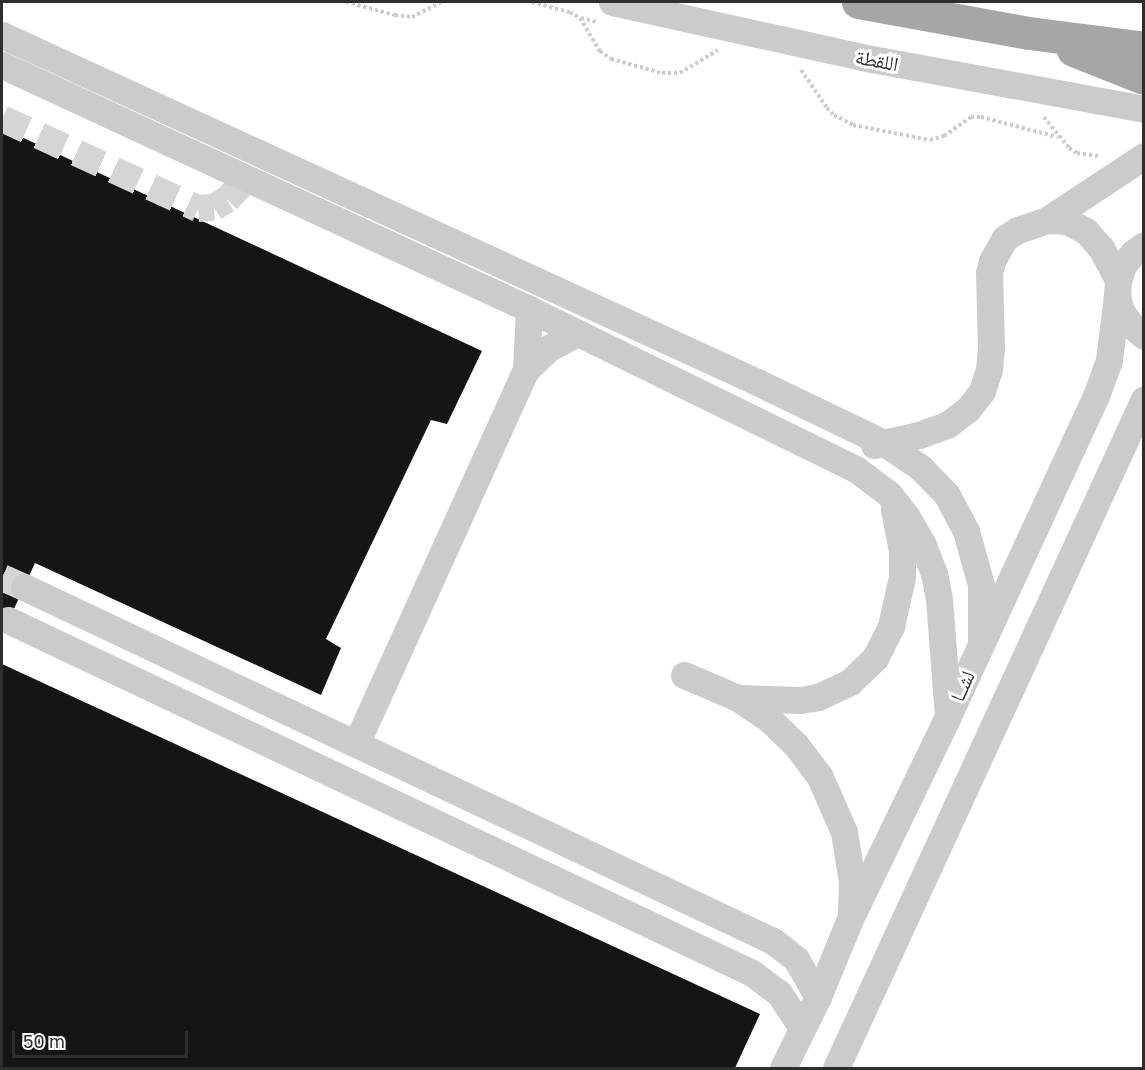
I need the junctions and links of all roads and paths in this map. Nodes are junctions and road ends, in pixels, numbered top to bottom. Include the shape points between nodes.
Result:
1 (346, 2) edge
2 (441, 2) edge
3 (532, 2) edge
4 (612, 2) edge
5 (858, 2) edge
6 (1029, 33) junction
7 (2, 35) edge
8 (1143, 48) edge
9 (721, 49) dead end
10 (796, 62) dead end
11 (2, 65) edge
12 (1143, 78) edge
13 (1143, 109) edge
14 (1058, 138) dead end
15 (1143, 156) edge
16 (1047, 220) junction
17 (1143, 245) edge
18 (1118, 288) junction
19 (529, 309) junction
20 (577, 333) junction
21 (1143, 336) edge
22 (526, 370) junction
23 (1143, 399) edge
24 (886, 444) junction
25 (826, 452) junction
26 (889, 494) junction
27 (24, 587) tunnel mouth
28 (8, 620) dead end
29 (981, 641) junction
30 (684, 675) dead end
31 (738, 698) junction
32 (948, 716) junction
33 (356, 744) junction
34 (850, 919) junction
35 (818, 997) junction
36 (802, 1028) junction
37 (783, 1068) edge
38 (836, 1068) edge

1 - 2 path via 412,17
3 - 9 path via 580,18 600,51 611,59 662,73 680,73
4 - 13 street, اللقطة via 872,59
5 - 6 main road
6 - 8 main road
6 - 12 main road
7 - 24 street
10 - 14 path via 827,108 854,125 930,140 944,136 971,117 981,117
11 - 19 street
15 - 16 street
16 - 18 street via 1067,221 1086,231 1101,248
16 - 24 street via 1005,238 992,261 991,348 982,391 968,409 947,425
17 - 18 street via 1123,265
18 - 21 street via 1121,311
18 - 29 street, لشــا via 1109,360 1096,396
19 - 20 street
19 - 22 street
20 - 22 street via 549,348
20 - 25 street
22 - 33 street
23 - 38 street
24 - 25 street
24 - 29 street via 921,468 947,495 966,531 981,585
25 - 26 street
26 - 31 street via 900,531 902,577 891,626 875,658 850,682 818,697
26 - 32 street via 923,545 934,573
27 - 33 street
28 - 36 street via 752,973 779,993
29 - 32 street, لشــا
30 - 31 street
31 - 34 street via 769,719 796,745 827,792 844,832 852,882
32 - 34 street, لشــا
33 - 35 street via 773,941 796,959
34 - 35 street, لشــا
35 - 36 street, لشــا
36 - 37 street, لشــا

